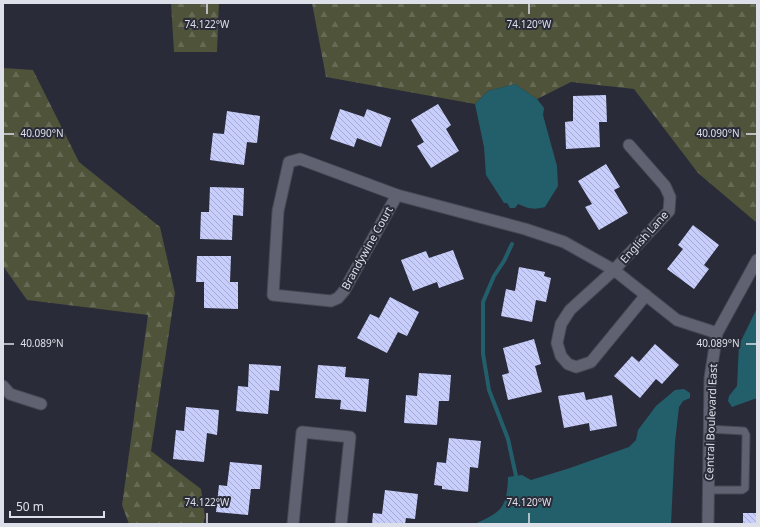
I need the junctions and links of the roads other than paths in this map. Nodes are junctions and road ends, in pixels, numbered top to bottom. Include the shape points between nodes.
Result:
1 (629, 145) dead end
2 (397, 195) junction
3 (757, 260) edge
4 (614, 270) junction
5 (646, 295) junction
6 (716, 334) junction
7 (3, 386) edge
8 (41, 404) dead end
9 (710, 429) junction
10 (708, 490) junction
11 (293, 524) edge
12 (341, 524) edge
13 (708, 524) edge

1 - 4 street, English Lane via 665,186 670,197 669,211
2 - 2 street, Brandywine Court via 300,159 289,162 278,211 273,295 331,301 338,298
2 - 4 street, Brandywine Court via 564,242
3 - 6 street, Central Boulevard East
4 - 5 street, Brandywine Court
4 - 5 street via 570,310 561,324 557,342 561,356 568,364 576,367 591,362
5 - 6 street, Brandywine Court via 677,320
6 - 9 street, Central Boulevard East via 710,378
7 - 8 street via 10,394
9 - 10 street, Central Boulevard East
9 - 10 lane via 744,431 745,488
10 - 13 street, Central Boulevard East
11 - 12 street via 302,432 350,437

